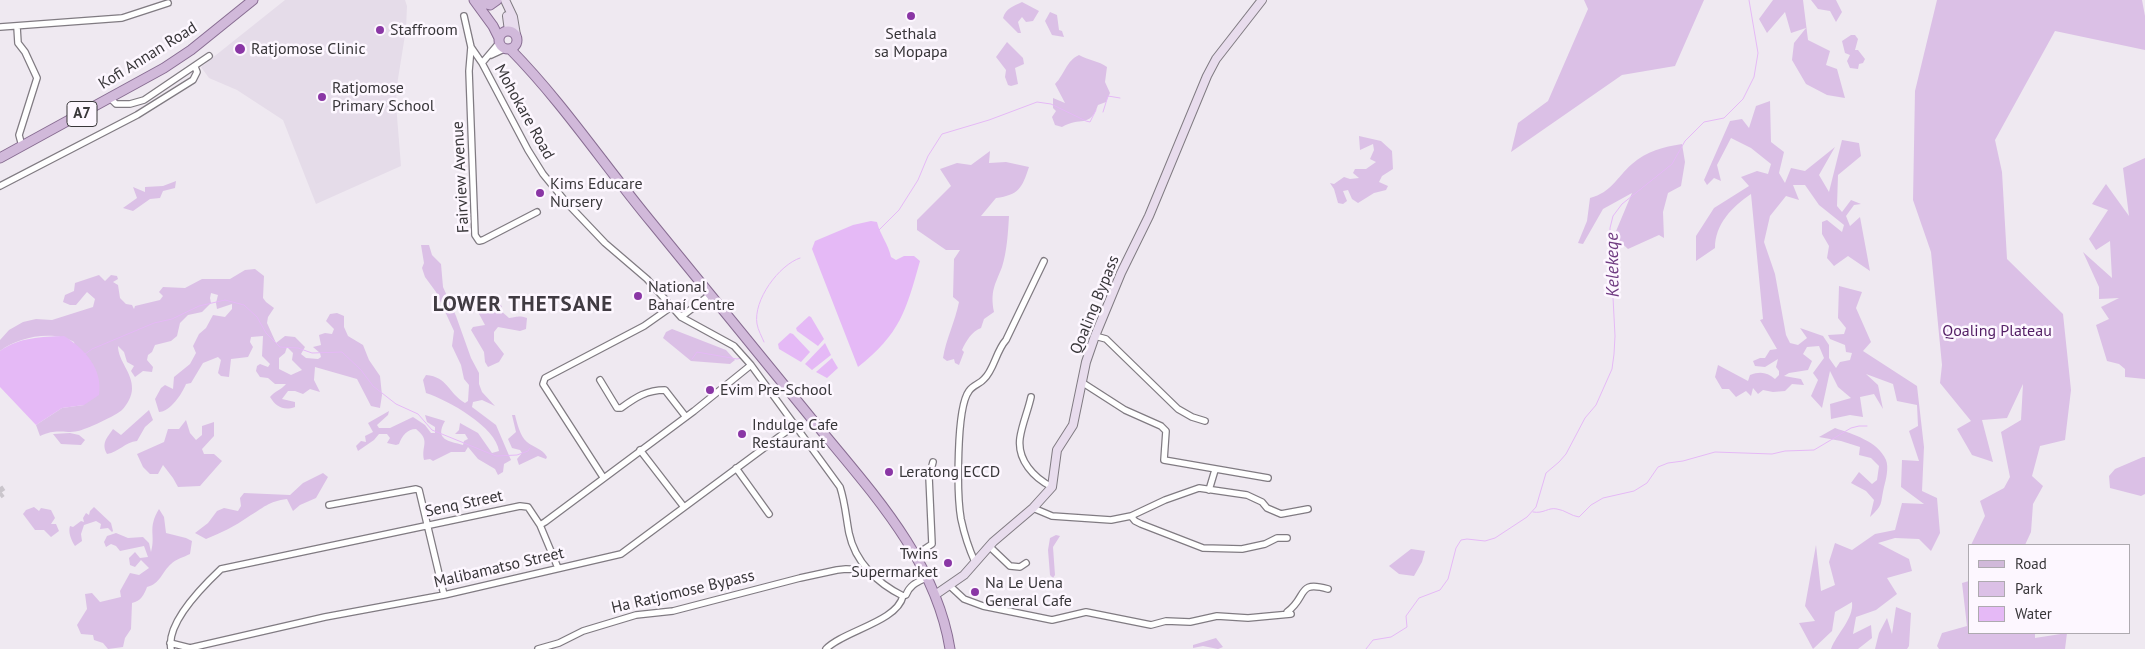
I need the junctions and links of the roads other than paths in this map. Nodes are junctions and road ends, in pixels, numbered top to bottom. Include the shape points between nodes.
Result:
1 (253, 0) edge
2 (496, 0) edge
3 (501, 0) edge
4 (505, 0) edge
5 (1262, 0) edge
6 (479, 1) edge
7 (168, 2) dead end
8 (464, 16) dead end
9 (0, 27) edge
10 (17, 27) junction
11 (508, 40) junction
12 (471, 47) junction
13 (210, 56) dead end
14 (482, 63) junction
15 (195, 67) junction
16 (110, 98) junction
17 (22, 146) junction
18 (0, 158) edge
19 (0, 186) edge
20 (537, 212) dead end
21 (1044, 261) dead end
22 (711, 294) junction
23 (671, 307) junction
24 (681, 317) junction
25 (1095, 336) junction
26 (751, 365) junction
27 (600, 380) dead end
28 (1083, 383) junction
29 (1031, 397) dead end
30 (686, 417) junction
31 (1205, 421) dead end
32 (795, 424) junction
33 (640, 450) junction
34 (933, 462) dead end
35 (736, 468) junction
36 (1214, 470) junction
37 (603, 478) junction
38 (1268, 478) dead end
39 (1052, 487) junction
40 (1209, 490) junction
41 (330, 505) dead end
42 (684, 507) junction
43 (1033, 508) junction
44 (1308, 510) dead end
45 (769, 514) dead end
46 (1132, 516) junction
47 (428, 525) junction
48 (540, 525) junction
49 (1287, 538) dead end
50 (989, 546) junction
51 (920, 552) dead end
52 (975, 562) junction
53 (1026, 562) dead end
54 (558, 568) junction
55 (867, 570) junction
56 (928, 577) junction
57 (950, 586) junction
58 (1328, 588) dead end
59 (444, 595) junction
60 (935, 595) junction
61 (903, 596) junction
62 (171, 646) edge
63 (538, 649) edge
64 (826, 649) edge
65 (950, 649) edge

1 - 16 main road, Kofi Annan Road / A7 via 190,50
2 - 6 main road via 490,5
3 - 11 main road via 507,15
4 - 11 main road via 513,17
5 - 25 main road, Qoaling Bypass via 1207,76
6 - 11 main road via 494,26
7 - 10 street via 122,18
8 - 12 street
9 - 10 street
10 - 17 street via 18,42 37,78 19,135
11 - 14 street
11 - 22 main road
12 - 14 street, Mohokare Road
12 - 20 street, Fairview Avenue via 469,71 475,235 478,241 483,240
13 - 15 street
14 - 23 street, Mohokare Road via 543,174 605,243 647,279
15 - 16 street via 144,100 116,104
15 - 19 street via 196,77 185,85 128,119
16 - 17 main road, Kofi Annan Road / A7
17 - 18 main road, Kofi Annan Road / A7
21 - 52 street via 1006,340 984,379 969,391 964,403 959,435 958,494 961,519
22 - 24 street
22 - 56 main road via 886,511
23 - 24 street, Mohokare Road
23 - 37 street via 644,326 545,378 543,384
24 - 26 street, Mohokare Road via 734,346
25 - 28 main road, Qoaling Bypass
25 - 31 street via 1106,339 1178,409
26 - 30 street
26 - 32 street, Mohokare Road
27 - 30 street via 616,408 639,395 665,390
28 - 36 street via 1125,410 1162,426 1166,430 1164,460
28 - 39 main road, Qoaling Bypass via 1074,425 1057,450
29 - 39 street via 1020,450 1033,474
30 - 33 street
32 - 35 street, Malibamatso Street
32 - 55 street, Mohokare Road via 840,487 854,551
33 - 37 street
33 - 42 street
34 - 51 street via 929,478 932,544
35 - 42 street, Malibamatso Street
35 - 45 street
36 - 38 street
36 - 40 street
37 - 48 street
39 - 43 main road
40 - 44 street via 1255,497 1267,508 1281,514
40 - 46 street via 1199,488
41 - 47 street via 416,489 422,495
42 - 54 street, Malibamatso Street via 621,554
43 - 46 street via 1052,516 1101,521
43 - 50 main road
46 - 49 street via 1141,524 1203,548 1242,549
47 - 48 street, Senq Street via 520,506 528,507
47 - 59 street
47 - 62 street, Senq Street via 221,569 202,586 187,607 176,627
48 - 54 street, Senq Street
50 - 52 main road
50 - 53 street via 1010,566 1020,567
52 - 57 main road
54 - 59 street, Malibamatso Street
55 - 61 street, Mohokare Road
55 - 63 street, Ha Ratjomose Bypass via 846,568 673,611 636,615
56 - 60 main road
56 - 61 street via 915,582
57 - 58 street via 964,599 984,606 1052,620 1086,612 1151,625 1217,616 1248,618 1289,614 1287,612 1308,586
57 - 60 main road
59 - 62 street, Malibamatso Street via 325,617 190,648
60 - 65 main road
61 - 64 street via 895,609

